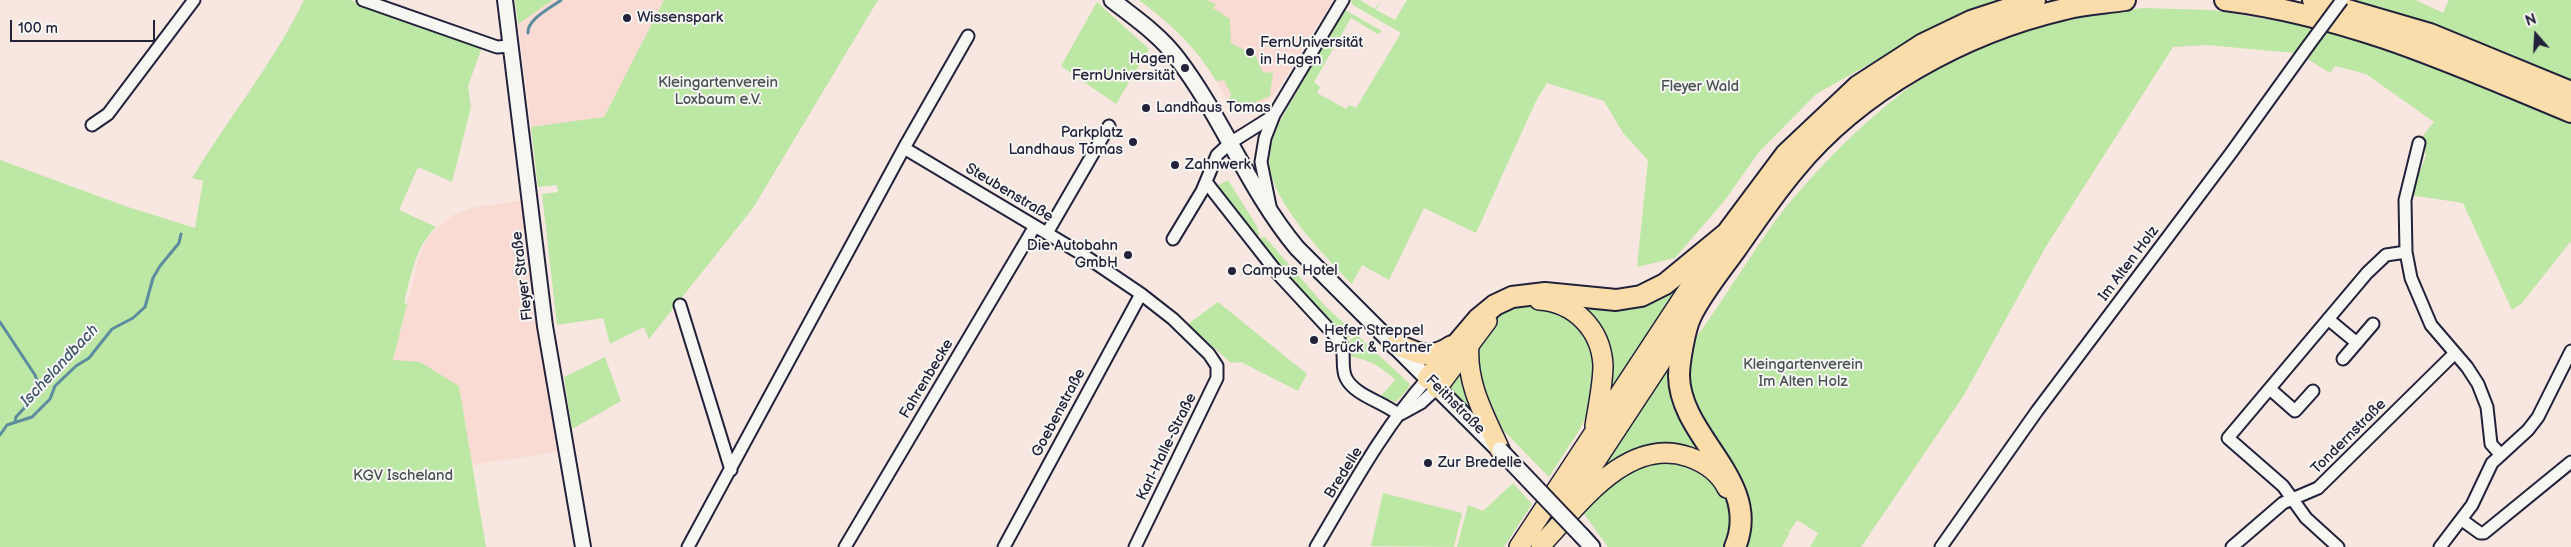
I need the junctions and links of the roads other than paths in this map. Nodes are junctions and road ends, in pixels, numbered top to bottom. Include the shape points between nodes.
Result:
1 (194, 0) edge
2 (363, 0) edge
3 (505, 0) edge
4 (1112, 0) edge
5 (1343, 0) edge
6 (2035, 0) edge
7 (2125, 0) edge
8 (2225, 0) edge
9 (2313, 0) edge
10 (2342, 0) edge
11 (968, 36) dead end
12 (510, 46) junction
13 (2571, 92) edge
14 (2571, 112) edge
15 (1274, 115) junction
16 (92, 125) dead end
17 (1110, 126) dead end
18 (1230, 143) junction
19 (2419, 143) dead end
20 (904, 148) junction
21 (1206, 182) junction
22 (1272, 217) junction
23 (1035, 226) junction
24 (1047, 233) junction
25 (1727, 233) junction
26 (1173, 239) dead end
27 (2406, 252) junction
28 (1141, 294) junction
29 (680, 305) dead end
30 (1690, 317) junction
31 (2328, 319) junction
32 (2373, 324) dead end
33 (1465, 343) junction
34 (2356, 343) junction
35 (1396, 344) junction
36 (2571, 352) edge
37 (2454, 354) junction
38 (2342, 359) dead end
39 (1213, 360) joint
40 (1432, 383) junction
41 (2270, 389) junction
42 (2313, 391) dead end
43 (1399, 415) junction
44 (1594, 433) junction
45 (1500, 450) junction
46 (2501, 455) junction
47 (2571, 462) edge
48 (731, 470) junction
49 (2292, 499) junction
50 (2462, 520) junction
51 (1587, 542) edge
52 (1540, 546) edge
53 (583, 547) edge
54 (688, 547) edge
55 (845, 547) edge
56 (1004, 547) edge
57 (1135, 547) edge
58 (1316, 547) edge
59 (1519, 547) edge
60 (1730, 547) edge
61 (1735, 547) edge
62 (1941, 547) edge
63 (2232, 547) edge
64 (2338, 547) edge
65 (2440, 547) edge

1 - 16 street via 108,114
2 - 12 street via 497,47
3 - 12 street, Fleyer Straße
4 - 18 main road, Feithstraße via 1177,57
5 - 15 street
6 - 25 highway via 1963,25 1923,44 1858,86 1786,154
7 - 30 highway via 2066,8 1982,34 1921,66 1880,93 1827,135 1794,169
8 - 14 highway via 2342,23 2419,48
9 - 13 highway via 2430,34
10 - 62 street, Im Alten Holz, bridge via 2037,411
11 - 20 street
12 - 53 street, Fleyer Straße via 546,326
15 - 18 street
15 - 22 street via 1261,154
17 - 24 street
18 - 21 street via 1216,158
18 - 22 main road, Feithstraße
19 - 27 street via 2405,200
20 - 23 street, Steubenstraße
20 - 48 street
21 - 26 street
21 - 43 street via 1279,275 1339,340 1344,350 1344,374 1352,386
22 - 35 main road, Feithstraße via 1321,273
23 - 24 street, Steubenstraße
23 - 55 street, Fahrenbecke
24 - 28 street, Steubenstraße
25 - 33 highway via 1665,284 1641,296 1603,301 1545,293 1522,294 1495,305 1478,319
25 - 44 highway
27 - 31 street via 2386,255 2379,260
27 - 37 street via 2411,278 2431,325
28 - 39 street, Steubenstraße via 1173,319
28 - 56 street, Goebenstraße
29 - 48 street
30 - 52 highway
30 - 61 highway via 1679,377 1686,404 1733,485 1738,500 1741,516
31 - 34 street
31 - 41 street
32 - 34 street
33 - 35 highway via 1429,356
33 - 40 highway
33 - 44 highway via 1494,316 1523,301 1552,302 1571,309 1593,333 1602,359
33 - 45 highway via 1471,380
34 - 38 street
35 - 40 main road, Feithstraße
36 - 46 street via 2538,417
37 - 46 street via 2467,367 2483,394 2492,444
37 - 49 street, Tondernstraße via 2318,488
39 - 57 street, Karl-Halle-Straße via 1218,370 1217,378
40 - 43 street, Bredelle via 1410,398
40 - 45 main road, Feithstraße
41 - 42 street via 2295,411
41 - 49 street via 2228,438 2283,486
43 - 58 street, Bredelle
44 - 59 highway
45 - 51 main road, Feithstraße, bridge
46 - 50 street via 2492,463
47 - 50 street via 2484,533
48 - 54 street
49 - 63 street, Tondernstraße via 2275,509
49 - 64 street via 2306,518
50 - 65 street
52 - 60 highway via 1589,495 1627,463 1664,452 1696,459 1713,469 1723,480 1736,513

